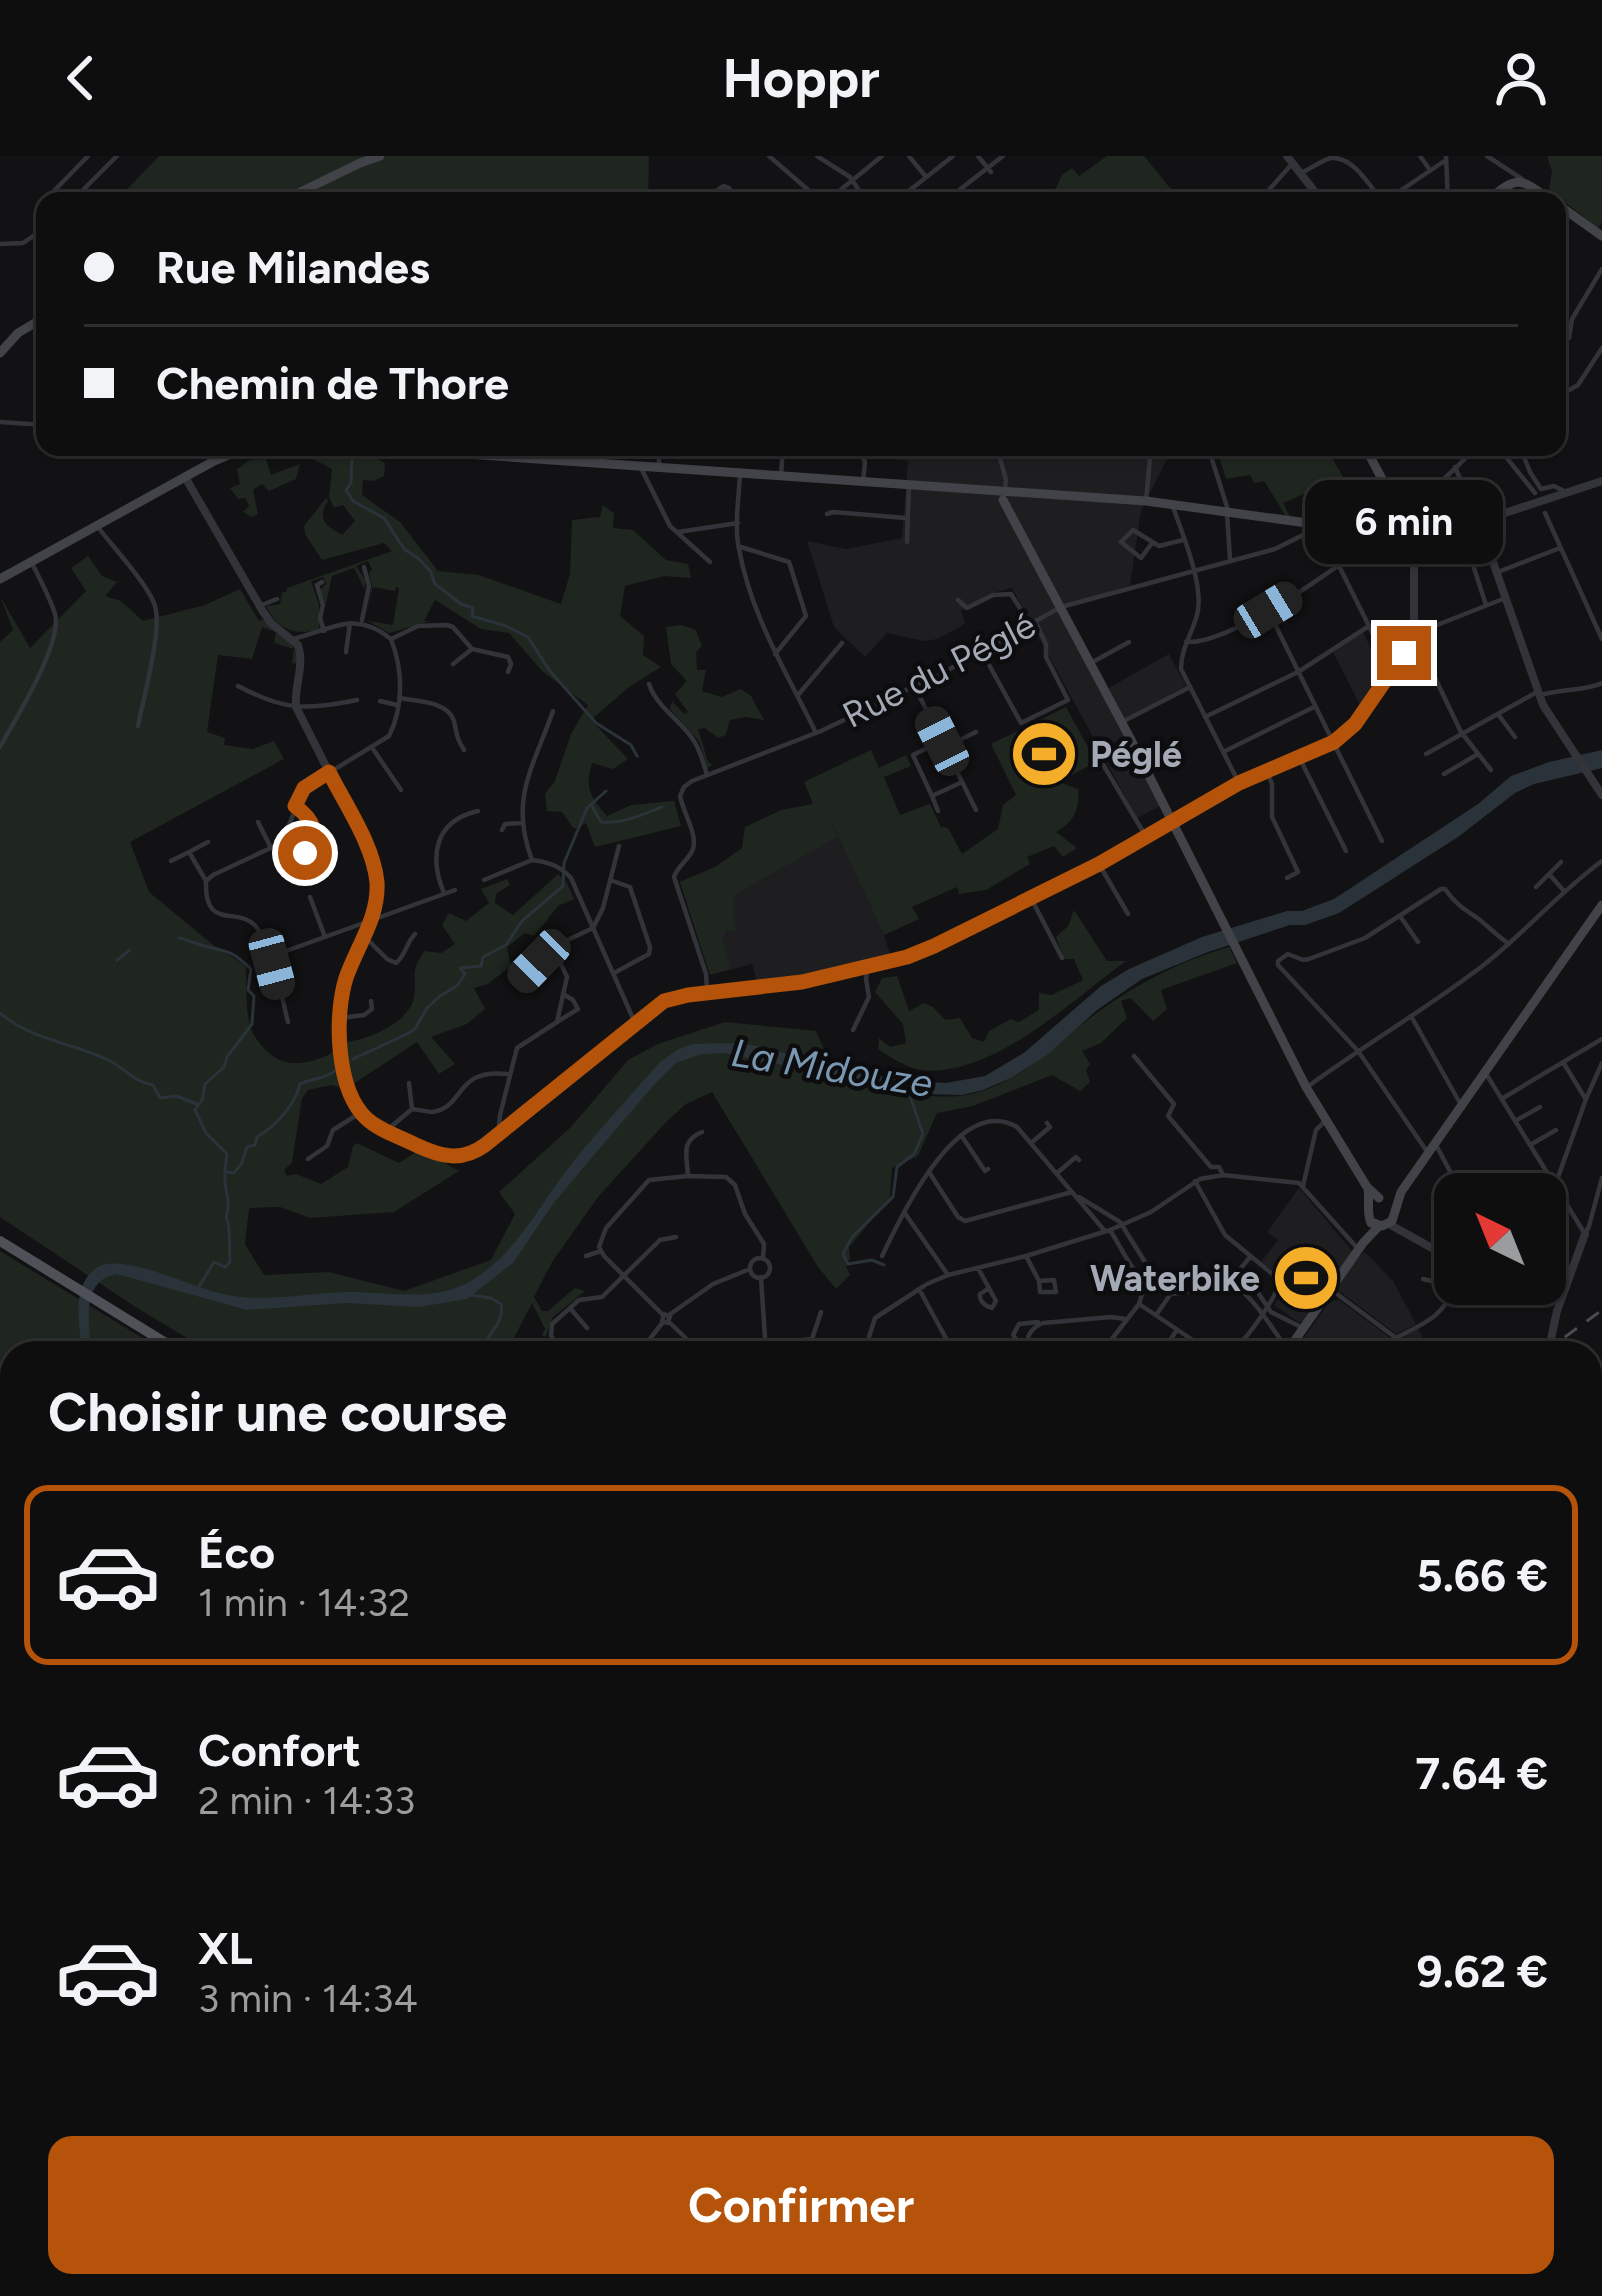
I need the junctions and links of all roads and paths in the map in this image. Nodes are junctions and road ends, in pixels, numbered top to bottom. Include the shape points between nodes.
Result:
1 (88, 156) edge
2 (117, 156) edge
3 (380, 156) edge
4 (770, 156) edge
5 (818, 156) edge
6 (882, 156) edge
7 (909, 156) edge
8 (953, 156) edge
9 (978, 156) edge
10 (1003, 156) edge
11 (1420, 156) edge
12 (1487, 156) edge
13 (1343, 157) edge
14 (1446, 158) edge
15 (365, 159) edge
16 (1290, 159) edge
17 (1502, 166) junction
18 (989, 170) junction
19 (1430, 170) junction
20 (1301, 173) junction
21 (927, 176) junction
22 (851, 181) junction
23 (1527, 183) junction
24 (53, 192) dead end
25 (81, 192) edge
26 (300, 192) edge
27 (813, 192) edge
28 (836, 192) edge
29 (859, 192) edge
30 (907, 192) edge
31 (958, 192) edge
32 (1266, 192) edge
33 (1315, 192) edge
34 (1376, 192) edge
35 (1397, 192) edge
36 (1445, 192) edge
37 (1496, 192) edge
38 (1498, 192) edge
39 (1540, 192) edge
40 (1566, 210) edge
41 (36, 234) edge
42 (1602, 236) edge
43 (0, 244) edge
44 (1602, 269) edge
45 (36, 322) edge
46 (1569, 338) dead end
47 (1602, 348) edge
48 (0, 353) edge
49 (1566, 393) edge
50 (0, 422) edge
51 (36, 425) edge
52 (226, 456) edge
53 (559, 456) edge
54 (658, 456) edge
55 (782, 456) edge
56 (862, 456) edge
57 (1000, 456) edge
58 (1152, 456) edge
59 (1211, 456) edge
60 (1371, 456) edge
61 (1465, 456) edge
62 (1506, 456) edge
63 (1524, 456) edge
64 (640, 466) junction
65 (658, 467) junction
66 (1455, 467) junction
67 (740, 473) junction
68 (185, 476) junction
69 (781, 476) junction
70 (863, 481) junction
71 (1602, 482) edge
72 (909, 484) junction
73 (1538, 491) junction
74 (1565, 493) junction
75 (1004, 495) junction
76 (1352, 500) dead end
77 (1146, 501) junction
78 (1172, 504) junction
79 (1398, 509) junction
80 (1228, 513) junction
81 (1545, 513) dead end
82 (827, 514) dead end
83 (906, 518) junction
84 (1365, 520) junction
85 (1479, 522) junction
86 (738, 523) junction
87 (1322, 525) junction
88 (97, 526) junction
89 (1462, 528) junction
90 (676, 532) junction
91 (1183, 540) junction
92 (908, 542) dead end
93 (1152, 543) junction
94 (1414, 543) junction
95 (738, 546) junction
96 (1560, 548) junction
97 (1230, 560) junction
98 (31, 561) junction
99 (710, 562) dead end
100 (1339, 566) junction
101 (364, 567) dead end
102 (1192, 569) junction
103 (1498, 572) junction
104 (0, 579) edge
105 (322, 582) dead end
106 (1507, 597) junction
107 (277, 599) dead end
108 (958, 600) dead end
109 (1486, 605) junction
110 (259, 606) junction
111 (1060, 608) junction
112 (1268, 610) junction
113 (362, 622) junction
114 (1032, 622) junction
115 (350, 623) junction
116 (1369, 626) junction
117 (323, 631) junction
118 (1414, 634) junction
119 (293, 639) junction
120 (391, 639) junction
121 (1602, 639) edge
122 (1129, 642) dead end
123 (1186, 642) junction
124 (842, 644) dead end
125 (472, 650) junction
126 (346, 652) dead end
127 (982, 652) junction
128 (775, 654) junction
129 (1091, 663) junction
130 (453, 664) dead end
131 (508, 672) dead end
132 (1298, 672) junction
133 (1392, 672) junction
134 (1602, 683) edge
135 (649, 685) dead end
136 (238, 686) dead end
137 (914, 687) junction
138 (1190, 687) junction
139 (1538, 694) junction
140 (798, 695) junction
141 (357, 700) dead end
142 (380, 701) dead end
143 (398, 702) junction
144 (1316, 706) junction
145 (296, 707) junction
146 (553, 711) dead end
147 (1498, 714) junction
148 (1205, 718) junction
149 (1122, 722) junction
150 (138, 726) dead end
151 (976, 732) dead end
152 (816, 734) junction
153 (1463, 734) junction
154 (1515, 737) dead end
155 (1334, 742) junction
156 (943, 744) junction
157 (0, 747) edge
158 (373, 749) junction
159 (464, 750) dead end
160 (1222, 752) junction
161 (1426, 754) dead end
162 (1478, 754) junction
163 (1300, 757) junction
164 (1101, 761) dead end
165 (1491, 770) dead end
166 (329, 772) junction
167 (1267, 772) junction
168 (1444, 774) dead end
169 (707, 775) junction
170 (962, 782) junction
171 (1239, 783) junction
172 (401, 790) dead end
173 (1602, 795) edge
174 (932, 796) junction
175 (295, 806) junction
176 (976, 810) dead end
177 (478, 811) dead end
178 (938, 811) dead end
179 (1172, 820) junction
180 (258, 822) dead end
181 (521, 823) junction
182 (502, 830) dead end
183 (1145, 835) junction
184 (208, 842) dead end
185 (1382, 842) dead end
186 (619, 846) dead end
187 (273, 847) junction
188 (1346, 851) dead end
189 (189, 852) junction
190 (532, 860) junction
191 (171, 861) dead end
192 (1602, 861) edge
193 (1561, 862) dead end
194 (1099, 864) junction
195 (1549, 874) junction
196 (1287, 878) dead end
197 (484, 880) dead end
198 (610, 880) junction
199 (206, 881) junction
200 (1536, 886) dead end
201 (455, 890) dead end
202 (1564, 891) junction
203 (444, 893) junction
204 (310, 897) dead end
205 (1032, 899) junction
206 (1602, 905) edge
207 (1128, 914) dead end
208 (1400, 916) junction
209 (372, 920) junction
210 (593, 928) junction
211 (415, 934) dead end
212 (325, 937) junction
213 (365, 937) junction
214 (1418, 942) dead end
215 (1509, 944) junction
216 (553, 946) junction
217 (267, 958) junction
218 (1062, 958) dead end
219 (868, 966) junction
220 (614, 973) junction
221 (520, 981) dead end
222 (707, 993) junction
223 (563, 994) junction
224 (371, 1000) dead end
225 (1411, 1015) junction
226 (340, 1018) junction
227 (288, 1022) dead end
228 (557, 1022) junction
229 (635, 1023) junction
230 (853, 1030) dead end
231 (1602, 1039) edge
232 (1358, 1052) junction
233 (1135, 1056) dead end
234 (1563, 1062) junction
235 (1602, 1063) edge
236 (1485, 1072) junction
237 (508, 1075) junction
238 (409, 1083) dead end
239 (1310, 1084) dead end
240 (1503, 1098) junction
241 (1586, 1099) junction
242 (1462, 1105) junction
243 (1540, 1106) dead end
244 (412, 1109) junction
245 (361, 1112) junction
246 (500, 1115) junction
247 (1515, 1120) junction
248 (1325, 1121) junction
249 (1047, 1123) dead end
250 (510, 1125) junction
251 (1556, 1130) dead end
252 (386, 1131) junction
253 (702, 1132) dead end
254 (962, 1135) junction
255 (498, 1136) junction
256 (1031, 1143) junction
257 (1529, 1145) junction
258 (1431, 1148) junction
259 (308, 1159) dead end
260 (1079, 1160) dead end
261 (988, 1169) dead end
262 (929, 1172) junction
263 (1057, 1173) junction
264 (1448, 1173) edge
265 (1545, 1173) edge
266 (1560, 1173) edge
267 (1222, 1175) junction
268 (688, 1176) junction
269 (1602, 1178) edge
270 (1195, 1180) junction
271 (1303, 1186) junction
272 (1074, 1193) junction
273 (1566, 1205) edge
274 (904, 1212) junction
275 (1383, 1212) junction
276 (1122, 1226) junction
277 (1583, 1229) junction
278 (1108, 1231) junction
279 (676, 1237) dead end
280 (0, 1240) edge
281 (1361, 1247) junction
282 (1434, 1249) edge
283 (601, 1251) junction
284 (586, 1256) dead end
285 (882, 1256) dead end
286 (1026, 1256) junction
287 (1250, 1257) junction
288 (763, 1258) junction
289 (978, 1268) junction
290 (750, 1269) junction
291 (1156, 1274) junction
292 (1235, 1274) junction
293 (948, 1275) junction
294 (623, 1276) junction
295 (761, 1277) junction
296 (1423, 1279) dead end
297 (1039, 1281) dead end
298 (1568, 1281) joint
299 (1174, 1282) junction
300 (1434, 1282) edge
301 (1147, 1285) junction
302 (923, 1286) junction
303 (988, 1288) dead end
304 (1331, 1289) junction
305 (1170, 1295) junction
306 (1139, 1304) junction
307 (1445, 1305) edge
308 (1268, 1306) junction
309 (570, 1308) junction
310 (821, 1312) dead end
311 (1260, 1314) junction
312 (1156, 1315) junction
313 (666, 1319) junction
314 (1125, 1319) junction
315 (1048, 1321) junction
316 (587, 1328) dead end
317 (1303, 1329) junction
318 (1177, 1330) junction
319 (163, 1341) edge
320 (554, 1341) edge
321 (649, 1341) edge
322 (689, 1341) edge
323 (767, 1341) edge
324 (794, 1341) edge
325 (868, 1341) edge
326 (948, 1341) edge
327 (1016, 1341) edge
328 (1027, 1341) edge
329 (1109, 1341) edge
330 (1169, 1341) edge
331 (1194, 1341) edge
332 (1242, 1341) edge
333 (1279, 1341) edge
334 (1295, 1341) edge
335 (1549, 1341) edge

1 - 24 street
2 - 25 street
3 - 15 main road
4 - 27 street
5 - 22 street
6 - 22 street
7 - 21 street
8 - 21 street
9 - 18 street
10 - 18 street
11 - 19 street
12 - 17 street
13 - 20 street
13 - 34 street
14 - 19 street
14 - 36 street
15 - 26 main road
16 - 20 street
16 - 32 street
17 - 23 street
17 - 37 street
18 - 31 street
19 - 35 street
20 - 33 street
21 - 30 street
22 - 28 street
22 - 29 street
23 - 38 main road
23 - 39 main road
40 - 42 main road
41 - 43 street
44 - 46 street
45 - 48 main road
47 - 49 street
50 - 51 street
52 - 68 main road
53 - 64 main road
54 - 65 street
55 - 69 street
56 - 70 street
57 - 75 street
58 - 77 street
59 - 80 street
60 - 79 main road
61 - 66 street
62 - 73 street
63 - 73 street
64 - 65 main road
64 - 90 street
65 - 67 main road
66 - 79 street
66 - 85 street
67 - 69 main road
67 - 86 street
68 - 88 main road
68 - 110 street
69 - 70 main road
70 - 72 main road
71 - 74 street
72 - 75 main road
72 - 83 street
73 - 74 street via 1554,486
74 - 85 street
75 - 77 main road
75 - 111 main road
76 - 84 street
77 - 78 main road
78 - 80 main road
78 - 91 street
79 - 84 main road
79 - 94 street
80 - 87 main road
80 - 97 street
81 - 96 street
82 - 83 street
83 - 92 street
84 - 87 main road
84 - 100 street via 1370,541
85 - 89 street
85 - 103 street
86 - 90 street
86 - 95 street
87 - 97 street, Rue du Péglé
88 - 98 main road
88 - 150 street via 156,613
89 - 94 street
89 - 109 street
90 - 99 street
91 - 93 street
91 - 102 street
93 - 93 street via 1132,530 1121,542 1141,558
94 - 118 street
95 - 128 street
95 - 128 street via 790,566 806,616
96 - 103 street
96 - 121 street
97 - 102 street, Rue du Péglé
98 - 104 main road
98 - 157 street via 56,628
100 - 112 street
100 - 116 street
101 - 113 street
102 - 111 street, Rue du Péglé
102 - 123 street via 1198,612
103 - 106 street
105 - 117 street
106 - 109 street
106 - 139 street
107 - 110 street
108 - 114 street via 967,608 1012,594
109 - 118 street
110 - 119 street
111 - 114 street, Rue du Péglé
111 - 129 main road
112 - 123 street
112 - 132 street
113 - 115 street
113 - 120 street
114 - 127 street, Rue du Péglé
114 - 127 street via 1068,700 1021,723
115 - 117 street
115 - 126 street
116 - 132 street
116 - 133 street
117 - 119 street
118 - 133 street
118 - 153 street
119 - 145 street via 301,656
120 - 125 street via 418,626 447,625
120 - 143 street via 401,674
122 - 129 street
123 - 138 street via 1180,669
124 - 140 street
125 - 130 street
125 - 131 street via 508,657
127 - 137 street, Rue du Péglé
128 - 140 street
129 - 149 main road
132 - 144 street
132 - 148 street
133 - 155 street
134 - 139 street
135 - 169 street via 690,734
136 - 145 street
137 - 152 street, Rue du Péglé
137 - 156 street
138 - 148 street
138 - 149 street
139 - 147 street
139 - 173 street
140 - 152 street
141 - 145 street
142 - 143 street
143 - 158 street via 396,723
143 - 159 street via 447,711
144 - 155 street
144 - 160 street
145 - 166 street
146 - 181 street
147 - 153 street
147 - 154 street
148 - 160 street
149 - 179 main road
151 - 156 street
152 - 169 street, Rue du Péglé
153 - 161 street
153 - 162 street
155 - 163 street
155 - 185 street
156 - 170 street
156 - 174 street via 912,759
158 - 166 street
158 - 172 street
160 - 171 street
162 - 165 street
162 - 168 street
163 - 167 street
163 - 188 street
164 - 183 street
166 - 175 street via 304,788
166 - 209 street via 375,869
167 - 171 street
167 - 196 street via 1272,817 1298,872
169 - 222 street via 680,796 695,843 674,877
170 - 174 street
170 - 176 street
171 - 179 street
174 - 178 street
175 - 187 street
175 - 187 street via 314,825 309,849 297,856
177 - 203 street via 440,838 434,860
179 - 183 street
179 - 248 main road
180 - 187 street
181 - 182 street
181 - 190 street
183 - 194 street
184 - 189 street
186 - 198 street
187 - 199 street
189 - 191 street
189 - 199 street
190 - 197 street
190 - 210 street via 563,870
192 - 202 street
193 - 195 street
194 - 205 street
194 - 207 street
195 - 200 street
195 - 202 street
198 - 210 street
198 - 220 street via 630,887 650,947
199 - 217 street via 213,911 256,926
201 - 203 street
202 - 215 street
203 - 209 street
204 - 212 street
205 - 218 street
205 - 219 street via 934,946
206 - 236 main road
208 - 214 street
208 - 215 street via 1445,889
208 - 232 street via 1328,952 1278,961
209 - 212 street
209 - 213 street
210 - 216 street
210 - 220 street
211 - 213 street via 396,963
212 - 217 street
213 - 226 street
215 - 225 street
216 - 221 street
216 - 223 street via 567,977
217 - 227 street
219 - 222 street
219 - 230 street via 869,997
220 - 229 street
222 - 229 street via 664,1001
223 - 228 street
223 - 228 street via 578,1009
224 - 226 street via 364,1016
225 - 232 street
225 - 242 street
226 - 245 street via 346,1085
228 - 237 street via 517,1048
229 - 250 street
231 - 234 street
232 - 239 street
232 - 258 street
233 - 267 street via 1174,1105 1168,1116
234 - 240 street
234 - 241 street
235 - 241 street
236 - 240 street
236 - 242 main road
237 - 244 street via 483,1074 439,1110
237 - 246 street
238 - 244 street
240 - 247 street
241 - 266 street
242 - 258 main road
243 - 247 street
244 - 252 street
245 - 252 street
245 - 259 street
246 - 250 street
246 - 255 street
247 - 257 street
248 - 271 street
248 - 275 main road
249 - 256 street
250 - 255 street
251 - 257 street
252 - 255 street via 456,1157
253 - 268 street via 687,1142
254 - 256 street via 1001,1120
254 - 261 street
254 - 262 street
256 - 263 street
257 - 265 street
258 - 264 street
258 - 275 main road
260 - 263 street
262 - 272 street via 962,1221
262 - 274 street
263 - 272 street
267 - 270 street
267 - 271 street
268 - 283 street via 644,1184 606,1228
268 - 288 street via 731,1180 764,1244
269 - 277 street via 1595,1219
270 - 276 street
270 - 287 street via 1225,1235
271 - 281 street
272 - 276 street
272 - 278 street
273 - 277 street
274 - 285 street
274 - 293 street
275 - 281 main road
275 - 282 street
276 - 278 street
276 - 291 street
277 - 298 street
278 - 286 street
278 - 301 street
279 - 294 street via 660,1240
280 - 319 main road
281 - 304 main road
283 - 284 street
283 - 294 street
286 - 289 street
286 - 297 street
287 - 292 street
287 - 308 street via 1281,1281
288 - 290 street
288 - 295 street via 770,1270
289 - 293 street
289 - 303 street
290 - 295 street
290 - 313 street via 713,1284
291 - 299 street
291 - 301 street
292 - 299 street
292 - 308 street
293 - 302 street
294 - 309 street via 602,1297
294 - 313 street
295 - 323 street
296 - 300 street
298 - 335 street
299 - 305 street
301 - 305 street
301 - 306 street
302 - 325 street via 875,1318
302 - 326 street
304 - 307 street via 1396,1339
304 - 317 main road
305 - 311 street via 1226,1285
305 - 312 street
306 - 312 street
306 - 314 street
308 - 311 street
308 - 317 street
309 - 316 street
309 - 320 street via 552,1324
310 - 324 street via 812,1339
311 - 332 street
311 - 333 street
312 - 318 street
313 - 321 street
313 - 322 street
314 - 315 street
314 - 329 street
315 - 327 street via 1018,1326
315 - 328 street
317 - 334 main road
318 - 330 street
318 - 331 street

